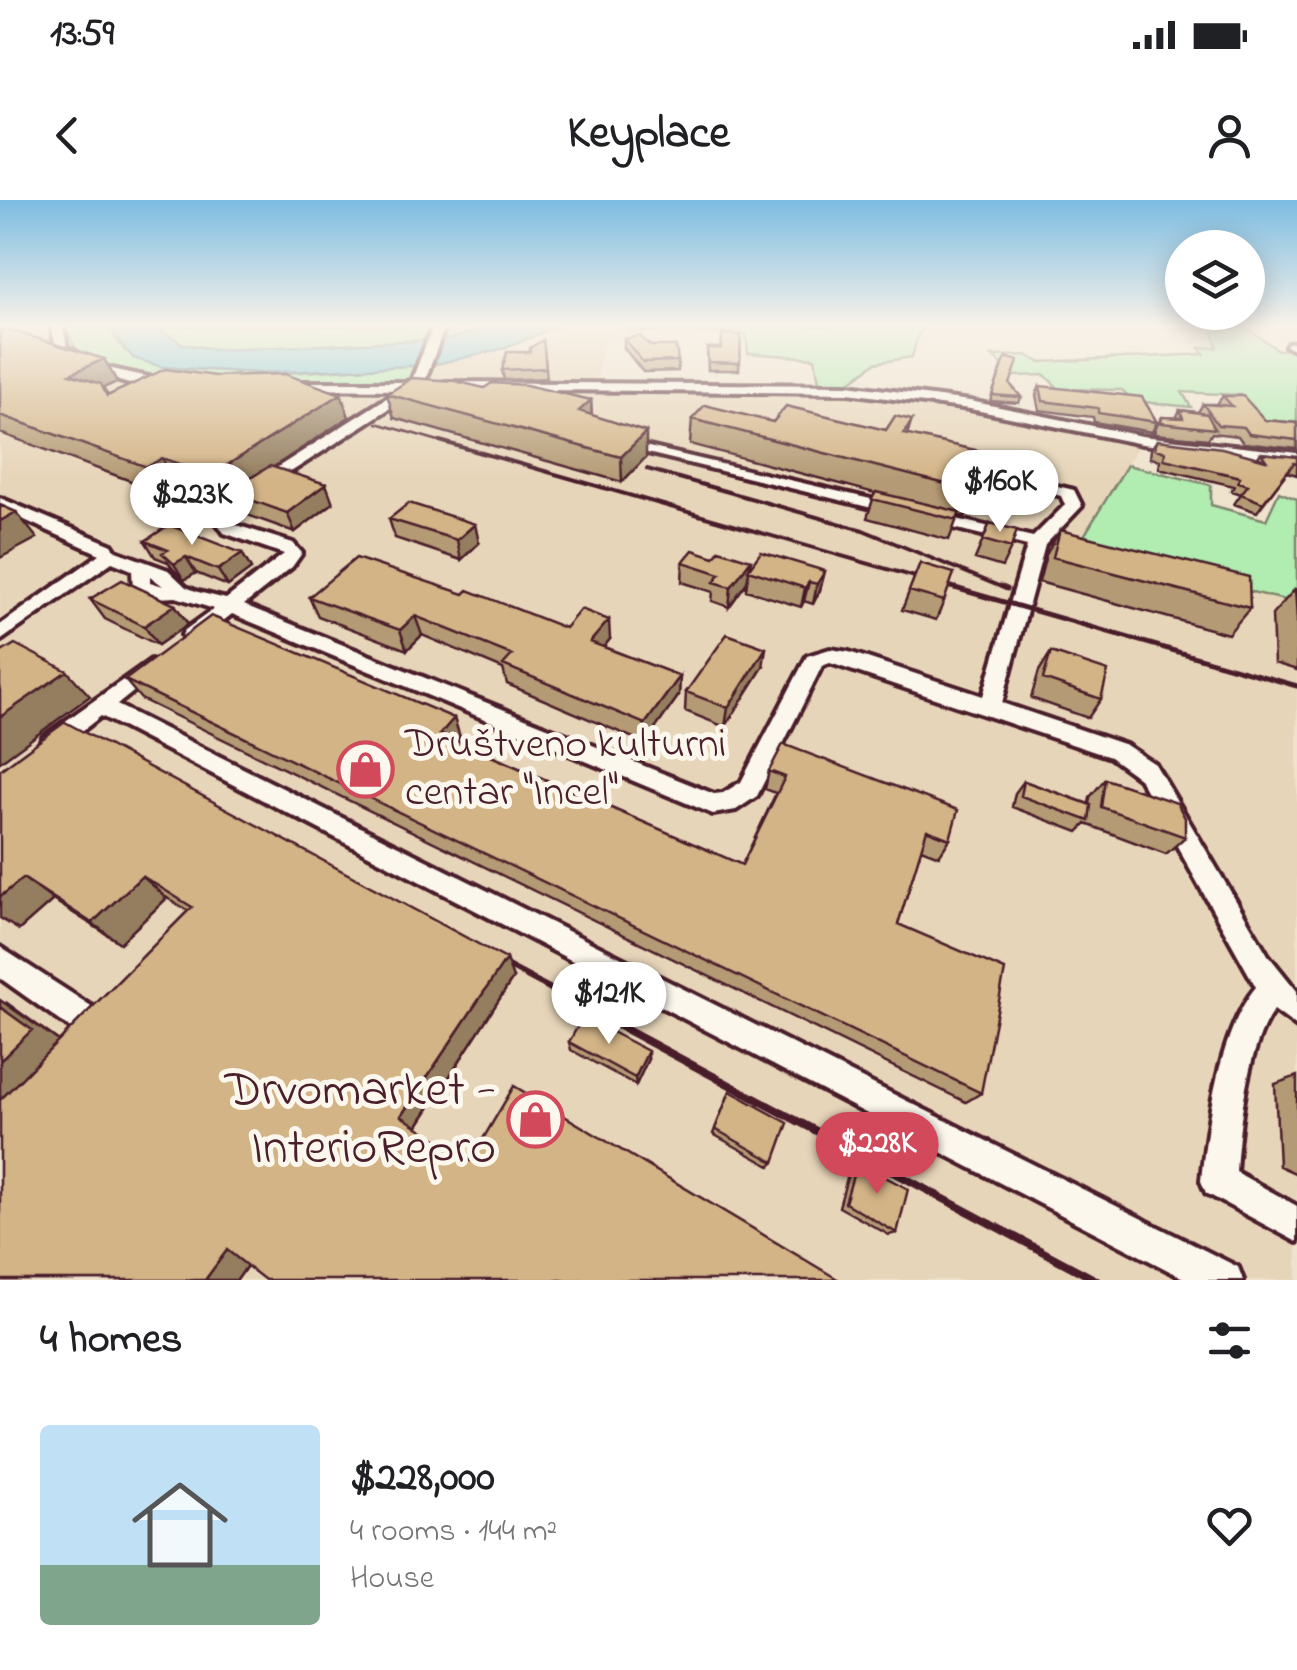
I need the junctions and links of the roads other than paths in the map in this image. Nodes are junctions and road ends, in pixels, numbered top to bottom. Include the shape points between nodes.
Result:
1 (125, 376) edge
2 (419, 376) edge
3 (417, 382) junction
4 (190, 384) edge
5 (265, 385) edge
6 (553, 402) edge
7 (628, 444) edge
8 (936, 458) edge
9 (1297, 458) edge
10 (0, 503) edge
11 (1037, 543) junction
12 (109, 555) junction
13 (229, 606) junction
14 (3, 632) edge
15 (0, 652) edge
16 (100, 706) junction
17 (990, 708) junction
18 (29, 759) edge
19 (0, 961) edge
20 (1273, 988) junction
21 (1297, 1012) edge
22 (91, 1024) edge
23 (1297, 1225) edge
24 (1225, 1280) edge

1 - 4 street
2 - 3 street
3 - 5 street
3 - 9 street via 848,389 970,404 1142,440
6 - 13 street via 424,393 392,400 225,512 230,530 293,553
7 - 11 street
8 - 11 street via 1068,492 1074,506
10 - 12 street via 106,548
11 - 17 street
12 - 13 street via 142,565 140,585 156,592 178,591
12 - 14 street
13 - 16 street
13 - 17 street via 712,804 749,789 814,661 849,659
14 - 15 street via 17,636
16 - 18 street
16 - 24 street
17 - 20 street via 1138,761
19 - 22 street
20 - 21 street
20 - 23 street via 1249,1030 1218,1181

